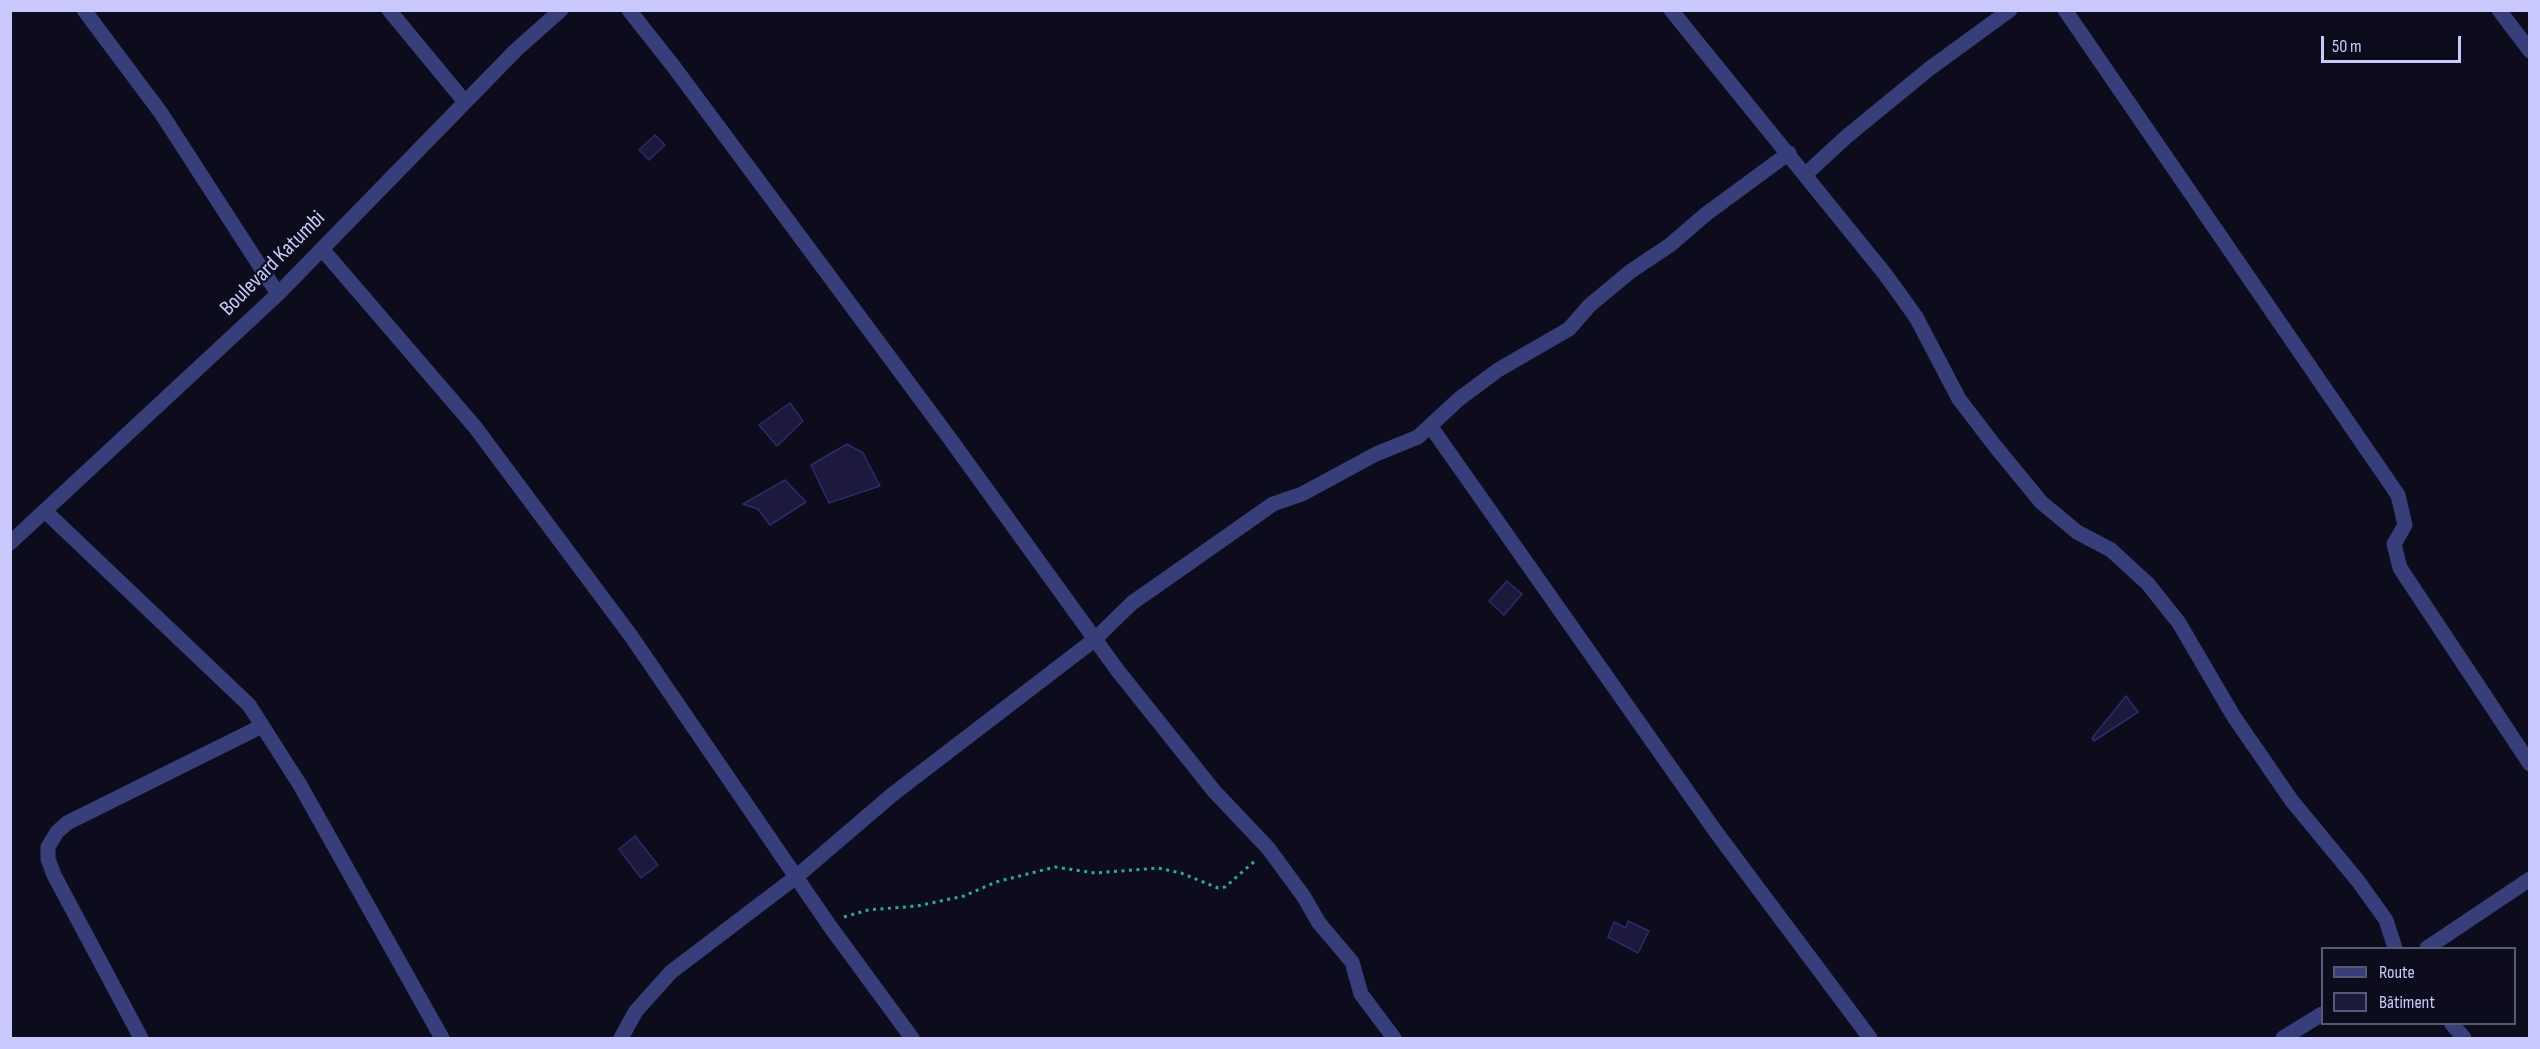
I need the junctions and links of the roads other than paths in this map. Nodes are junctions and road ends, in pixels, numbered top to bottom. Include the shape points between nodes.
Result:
1 (84, 10) edge
2 (389, 10) edge
3 (561, 10) edge
4 (629, 10) edge
5 (1671, 10) edge
6 (2010, 10) edge
7 (2065, 10) edge
8 (2499, 10) edge
9 (2529, 51) edge
10 (465, 102) junction
11 (1789, 153) junction
12 (1806, 174) junction
13 (322, 249) junction
14 (278, 294) junction
15 (1431, 427) junction
16 (45, 511) junction
17 (10, 543) edge
18 (1094, 640) junction
19 (262, 726) junction
20 (2529, 764) edge
21 (796, 877) junction
22 (2529, 879) edge
23 (2395, 947) edge
24 (2428, 947) edge
25 (2321, 1015) edge
26 (2454, 1025) edge
27 (141, 1038) edge
28 (442, 1038) edge
29 (621, 1038) edge
30 (912, 1038) edge
31 (1394, 1038) edge
32 (1870, 1038) edge
33 (2283, 1038) edge
34 (2464, 1038) edge

1 - 14 street via 161,113
2 - 10 street
3 - 10 street, Boulevard Katumbi
4 - 18 street via 941,426
5 - 11 street
6 - 12 street via 1929,69
7 - 20 street via 2398,495 2405,525 2394,544 2400,568
8 - 9 street
10 - 13 street, Boulevard Katumbi
11 - 12 street
11 - 15 street via 1630,271 1569,329 1498,370 1459,399
12 - 23 street via 1910,309 1959,399 2041,502 2078,532 2111,550 2148,584 2179,623 2280,784 2386,920
13 - 14 street, Boulevard Katumbi
13 - 21 street via 483,437 631,636
14 - 16 street, Boulevard Katumbi
15 - 18 street via 1302,494 1273,504 1132,603
15 - 32 street via 1716,832
16 - 17 street, Boulevard Katumbi
16 - 19 street via 249,705
18 - 21 street via 893,794
18 - 31 street via 1207,782 1268,849 1319,923 1352,962 1361,994
19 - 27 street via 67,823 48,847 54,875
19 - 28 street via 306,794
21 - 29 street via 670,972 636,1011
21 - 30 street
22 - 24 street
25 - 33 street
26 - 34 street

